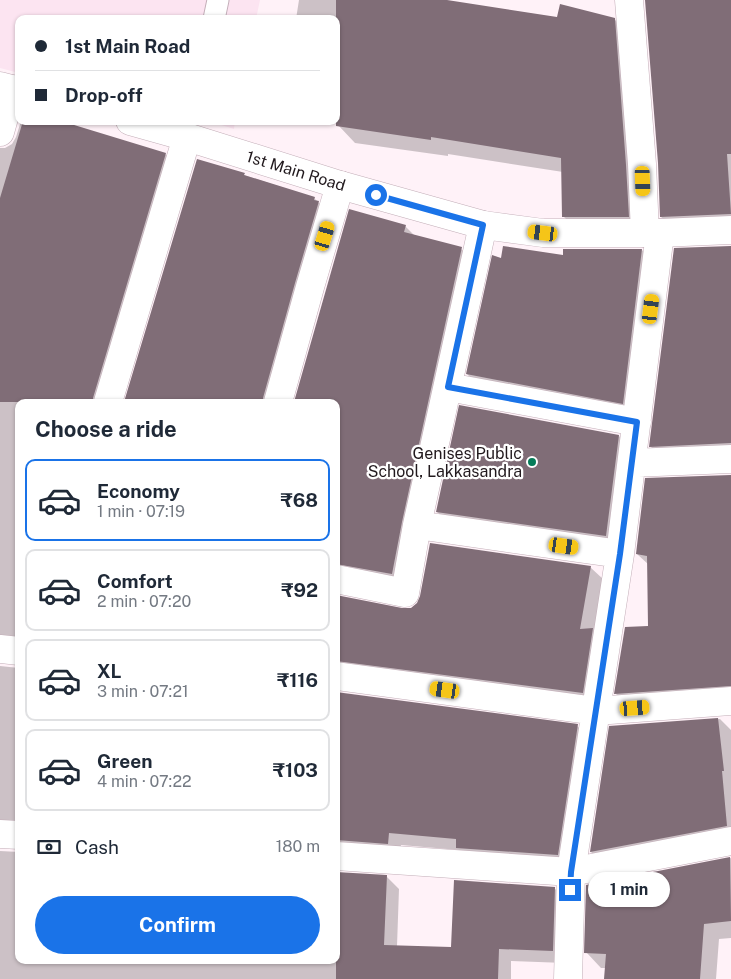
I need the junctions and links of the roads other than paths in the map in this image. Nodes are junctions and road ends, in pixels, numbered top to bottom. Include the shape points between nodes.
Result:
1 (218, 0) edge
2 (629, 0) edge
3 (215, 15) edge
4 (10, 88) edge
5 (160, 125) edge
6 (190, 129) edge
7 (0, 132) edge
8 (340, 185) junction
9 (483, 225) junction
10 (731, 230) edge
11 (653, 234) junction
12 (448, 387) junction
13 (109, 399) edge
14 (279, 399) edge
15 (637, 422) junction
16 (731, 459) edge
17 (632, 463) junction
18 (417, 525) junction
19 (620, 554) junction
20 (340, 580) edge
21 (0, 649) edge
22 (15, 651) edge
23 (340, 677) edge
24 (731, 701) edge
25 (596, 711) junction
26 (0, 834) edge
27 (15, 835) edge
28 (731, 841) edge
29 (340, 856) edge
30 (571, 872) junction
31 (568, 979) edge

1 - 3 lane
2 - 11 street via 642,164
4 - 7 street
5 - 6 street, 1st Main Road
6 - 8 street, 1st Main Road
6 - 13 street
8 - 9 street, 1st Main Road
8 - 14 street
9 - 11 street, 1st Main Road via 543,233
9 - 12 street
10 - 11 street, 1st Main Road
11 - 15 street
12 - 15 street
12 - 18 street
15 - 17 street
16 - 17 street
17 - 19 street
18 - 19 street
18 - 20 street via 405,593
19 - 25 street
21 - 22 street
23 - 25 street
24 - 25 street
25 - 30 street
26 - 27 street
28 - 30 street
29 - 30 street
30 - 31 street

